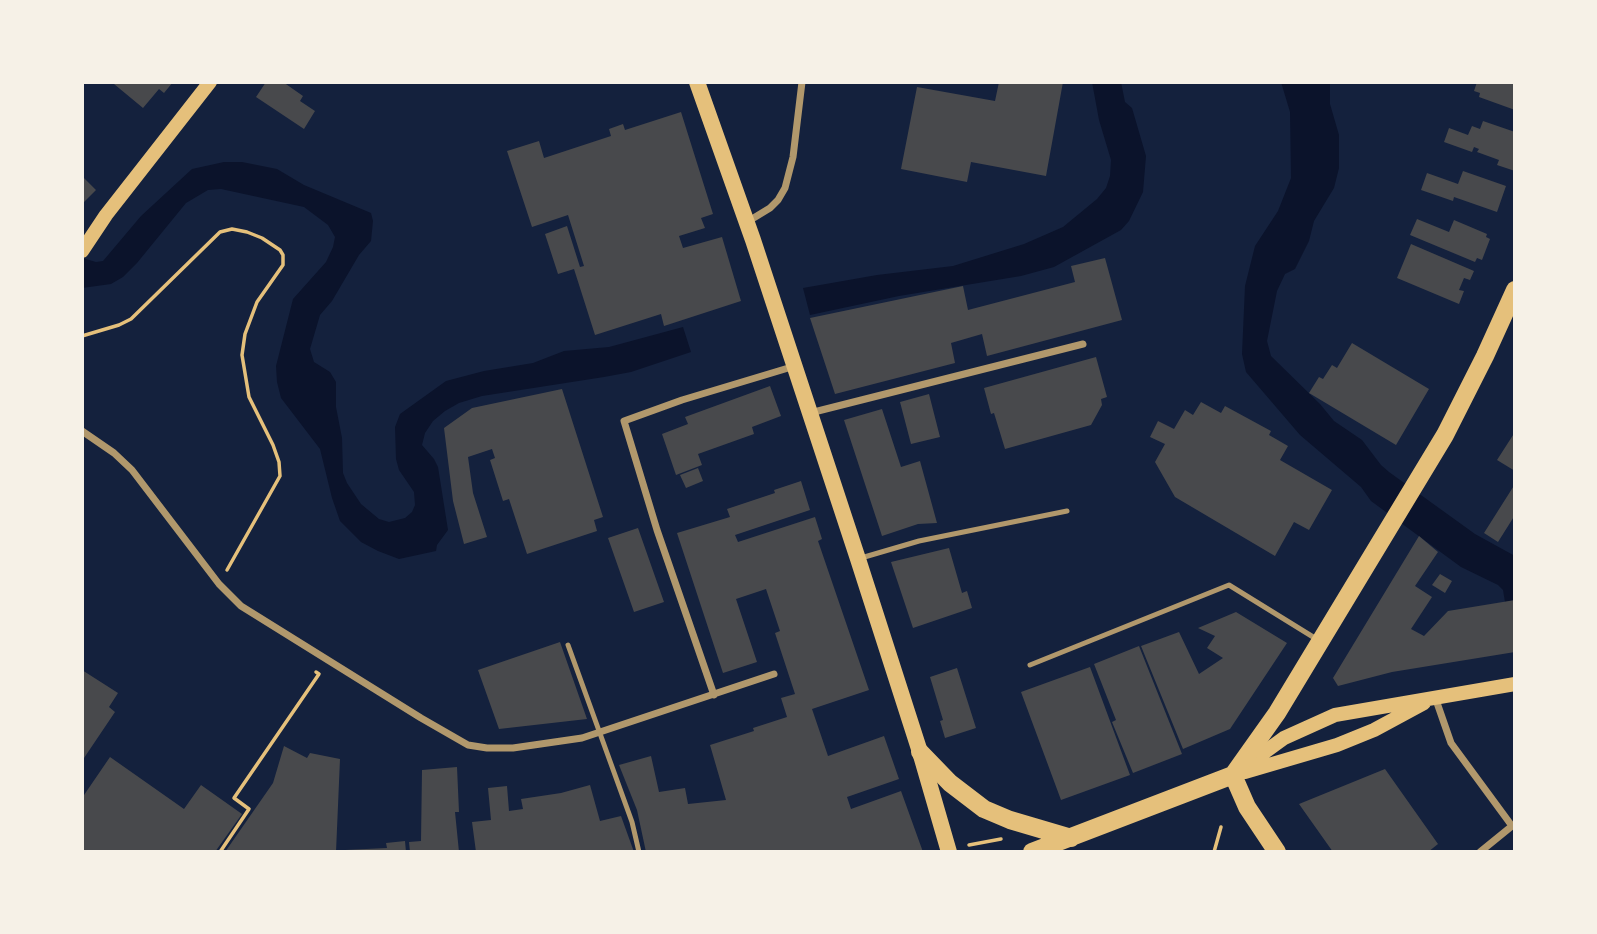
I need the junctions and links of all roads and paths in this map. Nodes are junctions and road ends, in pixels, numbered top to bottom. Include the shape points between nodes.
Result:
1 (210, 82) edge
2 (697, 82) edge
3 (802, 82) edge
4 (747, 222) junction
5 (82, 251) edge
6 (1515, 290) edge
7 (82, 336) edge
8 (1083, 344) dead end
9 (794, 366) junction
10 (810, 413) junction
11 (82, 431) edge
12 (1067, 511) dead end
13 (858, 559) junction
14 (219, 584) junction
15 (1321, 642) junction
16 (568, 645) dead end
17 (1030, 665) dead end
18 (312, 670) dead end
19 (774, 674) dead end
20 (1515, 684) edge
21 (714, 695) junction
22 (1435, 697) junction
23 (599, 734) junction
24 (920, 752) junction
25 (1233, 775) junction
26 (1221, 827) dead end
27 (1513, 829) edge
28 (1010, 838) dead end
29 (1071, 838) junction
30 (969, 845) dead end
31 (220, 852) edge
32 (639, 852) edge
33 (950, 852) edge
34 (1032, 852) edge
35 (1047, 852) edge
36 (1214, 852) edge
37 (1277, 852) edge
38 (1480, 852) edge

1 - 5 main road
2 - 4 main road
3 - 4 street via 785,187 770,208
4 - 9 main road
6 - 15 highway via 1420,478
7 - 14 path via 131,319 220,232 247,232 280,250 283,265 257,302 242,355 249,397 273,445 280,477
8 - 10 street
9 - 10 main road
9 - 21 street via 624,421
10 - 13 main road
11 - 14 street via 123,460 141,480
12 - 13 lane via 909,543
13 - 24 main road
14 - 23 street via 254,615 468,745 520,747
15 - 17 lane via 1229,585
15 - 25 highway
16 - 23 lane
18 - 31 path via 320,674 234,798 249,809
19 - 21 street
20 - 22 main road
21 - 23 street
22 - 25 main road via 1337,745
22 - 25 main road via 1320,721 1284,738
22 - 27 street via 1451,743
23 - 32 lane
24 - 29 highway via 984,809
24 - 33 main road
25 - 29 highway
25 - 37 highway via 1247,807
26 - 36 path
27 - 38 street
28 - 30 path
29 - 34 highway
29 - 35 highway

